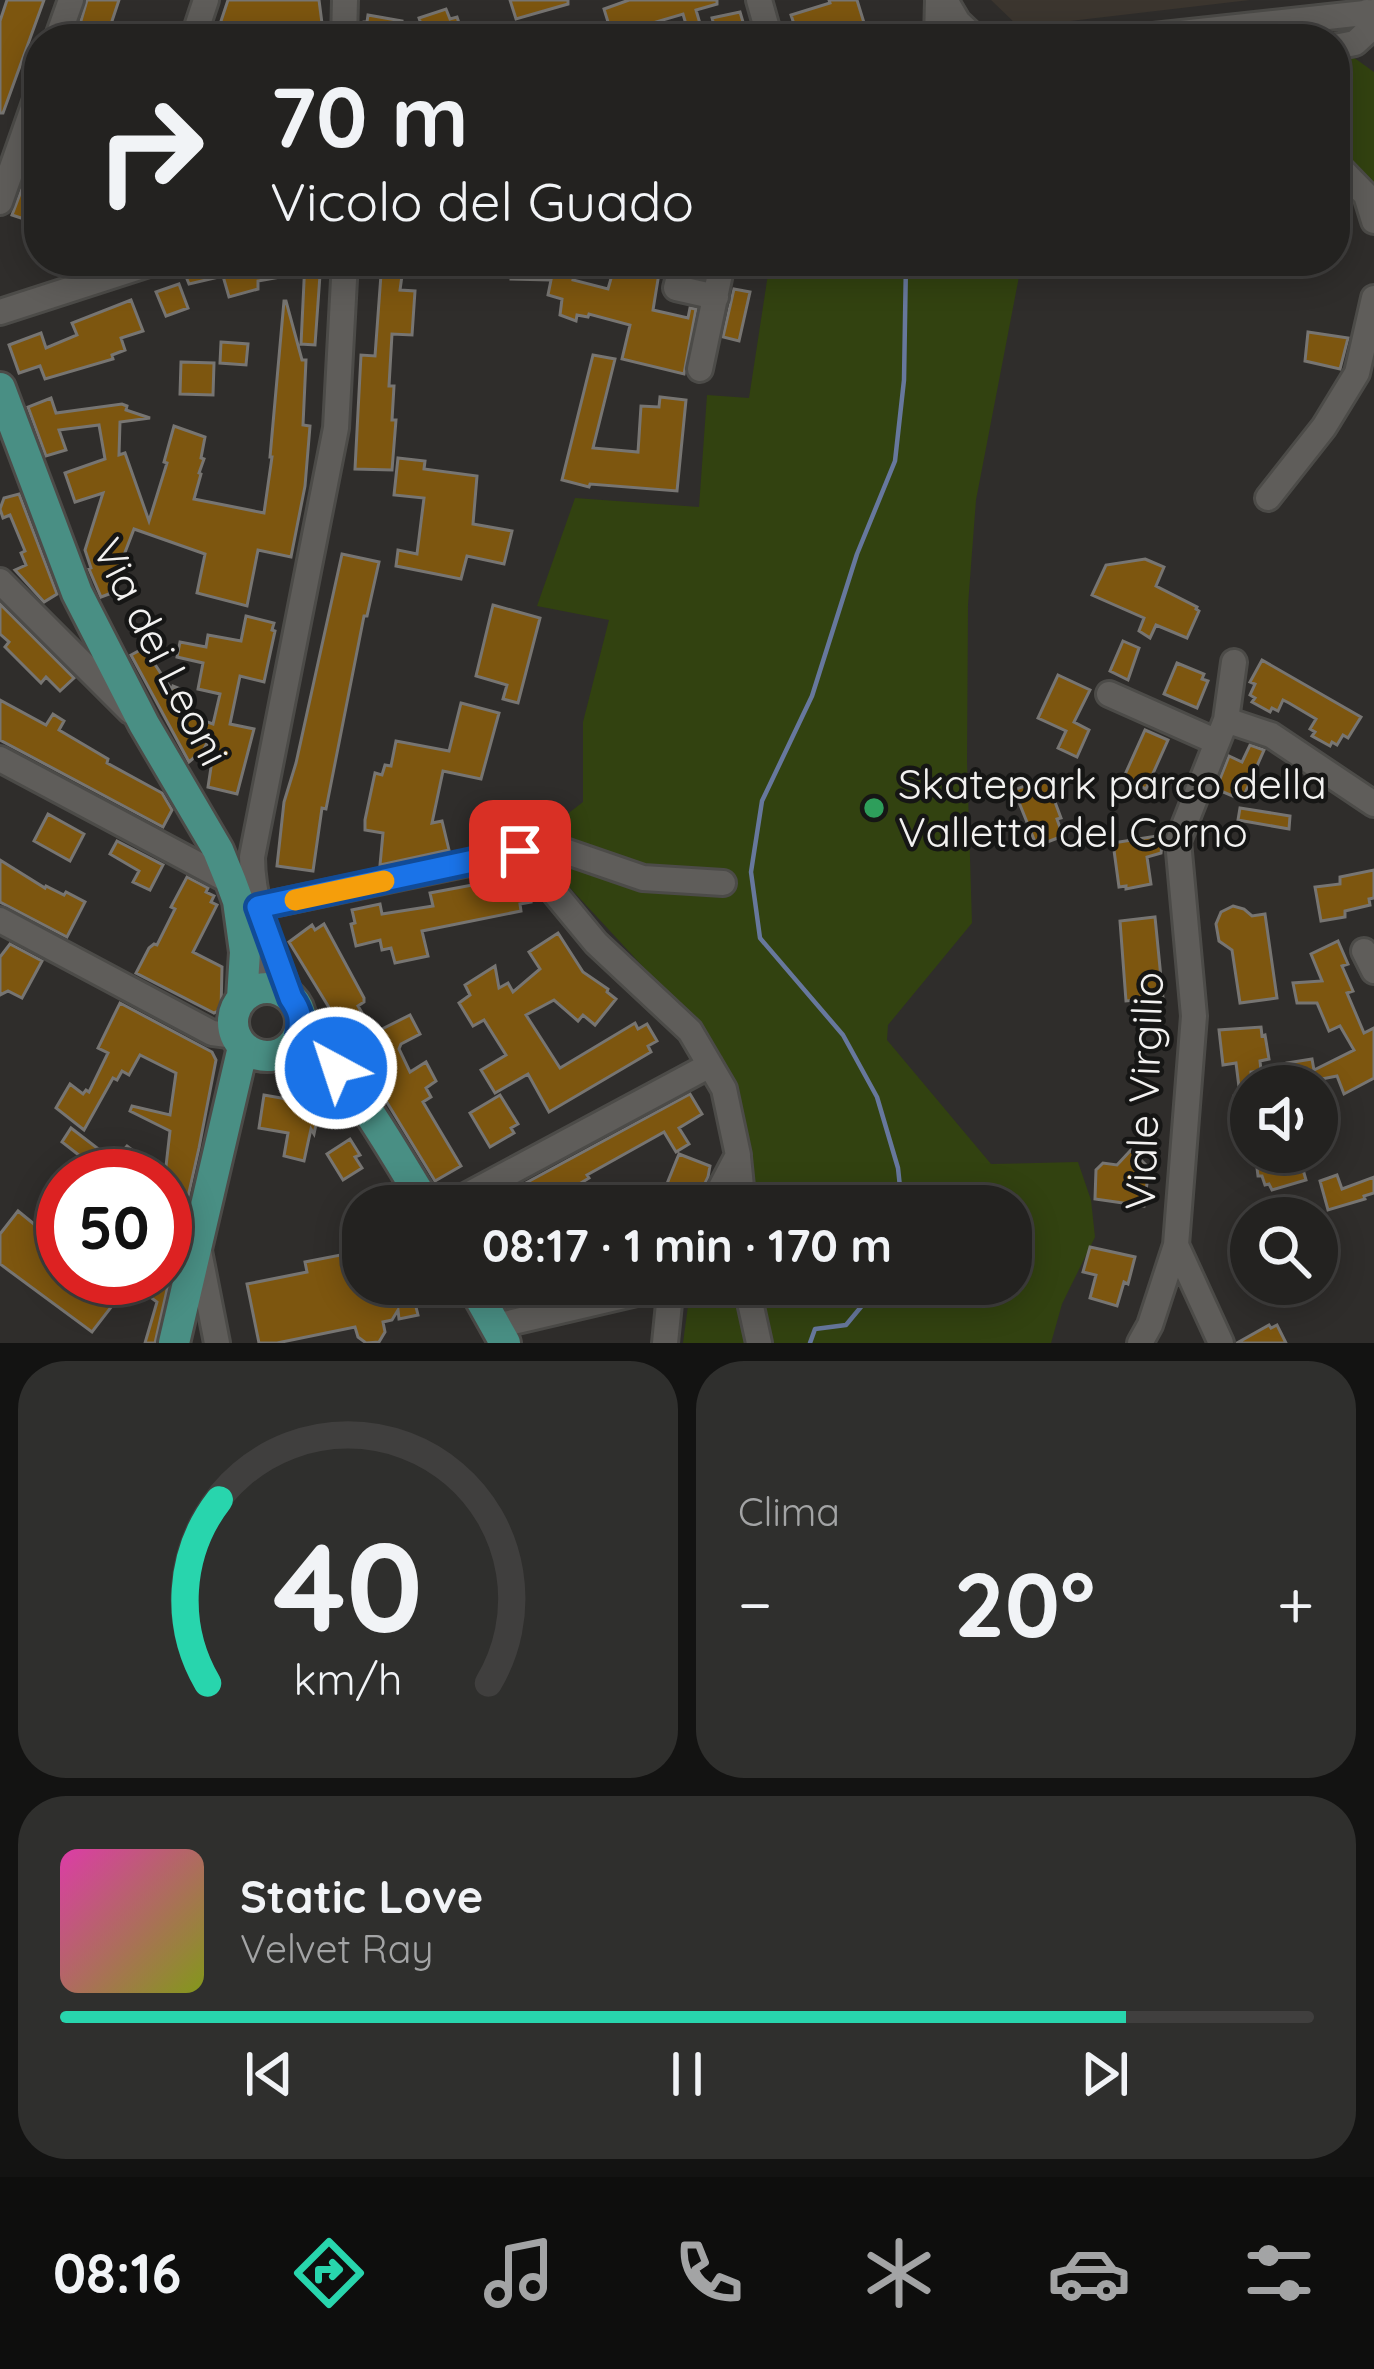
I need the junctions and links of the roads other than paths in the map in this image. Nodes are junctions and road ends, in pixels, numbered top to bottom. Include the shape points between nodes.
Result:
1 (942, 0) edge
2 (1273, 11) edge
3 (1370, 12) edge
4 (960, 24) edge
5 (1205, 24) edge
6 (1350, 45) edge
7 (24, 134) edge
8 (1350, 178) edge
9 (0, 202) edge
10 (1374, 221) edge
11 (98, 276) edge
12 (344, 276) edge
13 (679, 276) edge
14 (720, 276) edge
15 (716, 297) junction
16 (1374, 298) edge
17 (0, 312) edge
18 (700, 369) dead end
19 (1366, 377) edge
20 (0, 388) edge
21 (1268, 498) dead end
22 (0, 581) edge
23 (101, 641) junction
24 (64, 644) junction
25 (1234, 662) dead end
26 (1109, 694) dead end
27 (144, 724) junction
28 (1221, 731) junction
29 (0, 759) edge
30 (1374, 804) edge
31 (218, 850) junction
32 (520, 851) junction
33 (252, 857) junction
34 (231, 882) junction
35 (723, 883) dead end
36 (260, 914) junction
37 (0, 920) edge
38 (291, 998) junction
39 (241, 1031) junction
40 (304, 1043) junction
41 (710, 1065) junction
42 (738, 1155) junction
43 (414, 1185) edge
44 (486, 1185) edge
45 (722, 1185) edge
46 (741, 1185) edge
47 (1176, 1245) junction
48 (198, 1248) junction
49 (484, 1305) edge
50 (601, 1305) edge
51 (669, 1305) edge
52 (751, 1305) edge
53 (501, 1335) edge
54 (174, 1343) edge
55 (217, 1343) edge
56 (665, 1343) edge
57 (759, 1343) edge
58 (1140, 1343) edge
59 (1221, 1343) edge

1 - 4 street
2 - 3 street
2 - 5 street
3 - 6 street via 1368,32
7 - 9 street
8 - 10 street
11 - 17 street
12 - 33 street via 336,428
13 - 15 street via 676,288
14 - 15 street
15 - 18 street
16 - 19 street
19 - 21 street
20 - 23 main road, Via dei Leoni
22 - 24 street
23 - 24 street
23 - 27 main road, Via dei Leoni
24 - 27 street
25 - 28 street, Viale Virgilio
26 - 28 street
27 - 31 main road, Via dei Leoni
28 - 30 street via 1271,735
28 - 47 street, Viale Virgilio via 1178,841 1194,1016
29 - 34 street
31 - 33 street
31 - 34 main road, Via dei Leoni
32 - 35 street via 550,846 643,878
32 - 36 street
32 - 41 street via 596,943 690,1031
33 - 36 street
34 - 39 main road, Via dei Leoni via 245,952
36 - 38 street
36 - 39 street via 264,977
37 - 39 street via 212,1034
38 - 39 main road via 282,991
38 - 40 main road
39 - 40 main road via 268,1057
39 - 48 main road, Via dei Leoni
40 - 43 main road via 351,1087
41 - 42 street via 724,1089
41 - 44 street
42 - 45 street
42 - 46 street
47 - 58 street, Viale Virgilio
47 - 59 street, Viale Virgilio
48 - 54 main road, Via dei Leoni
48 - 55 street
49 - 53 main road
50 - 53 street
51 - 56 street
52 - 57 street

